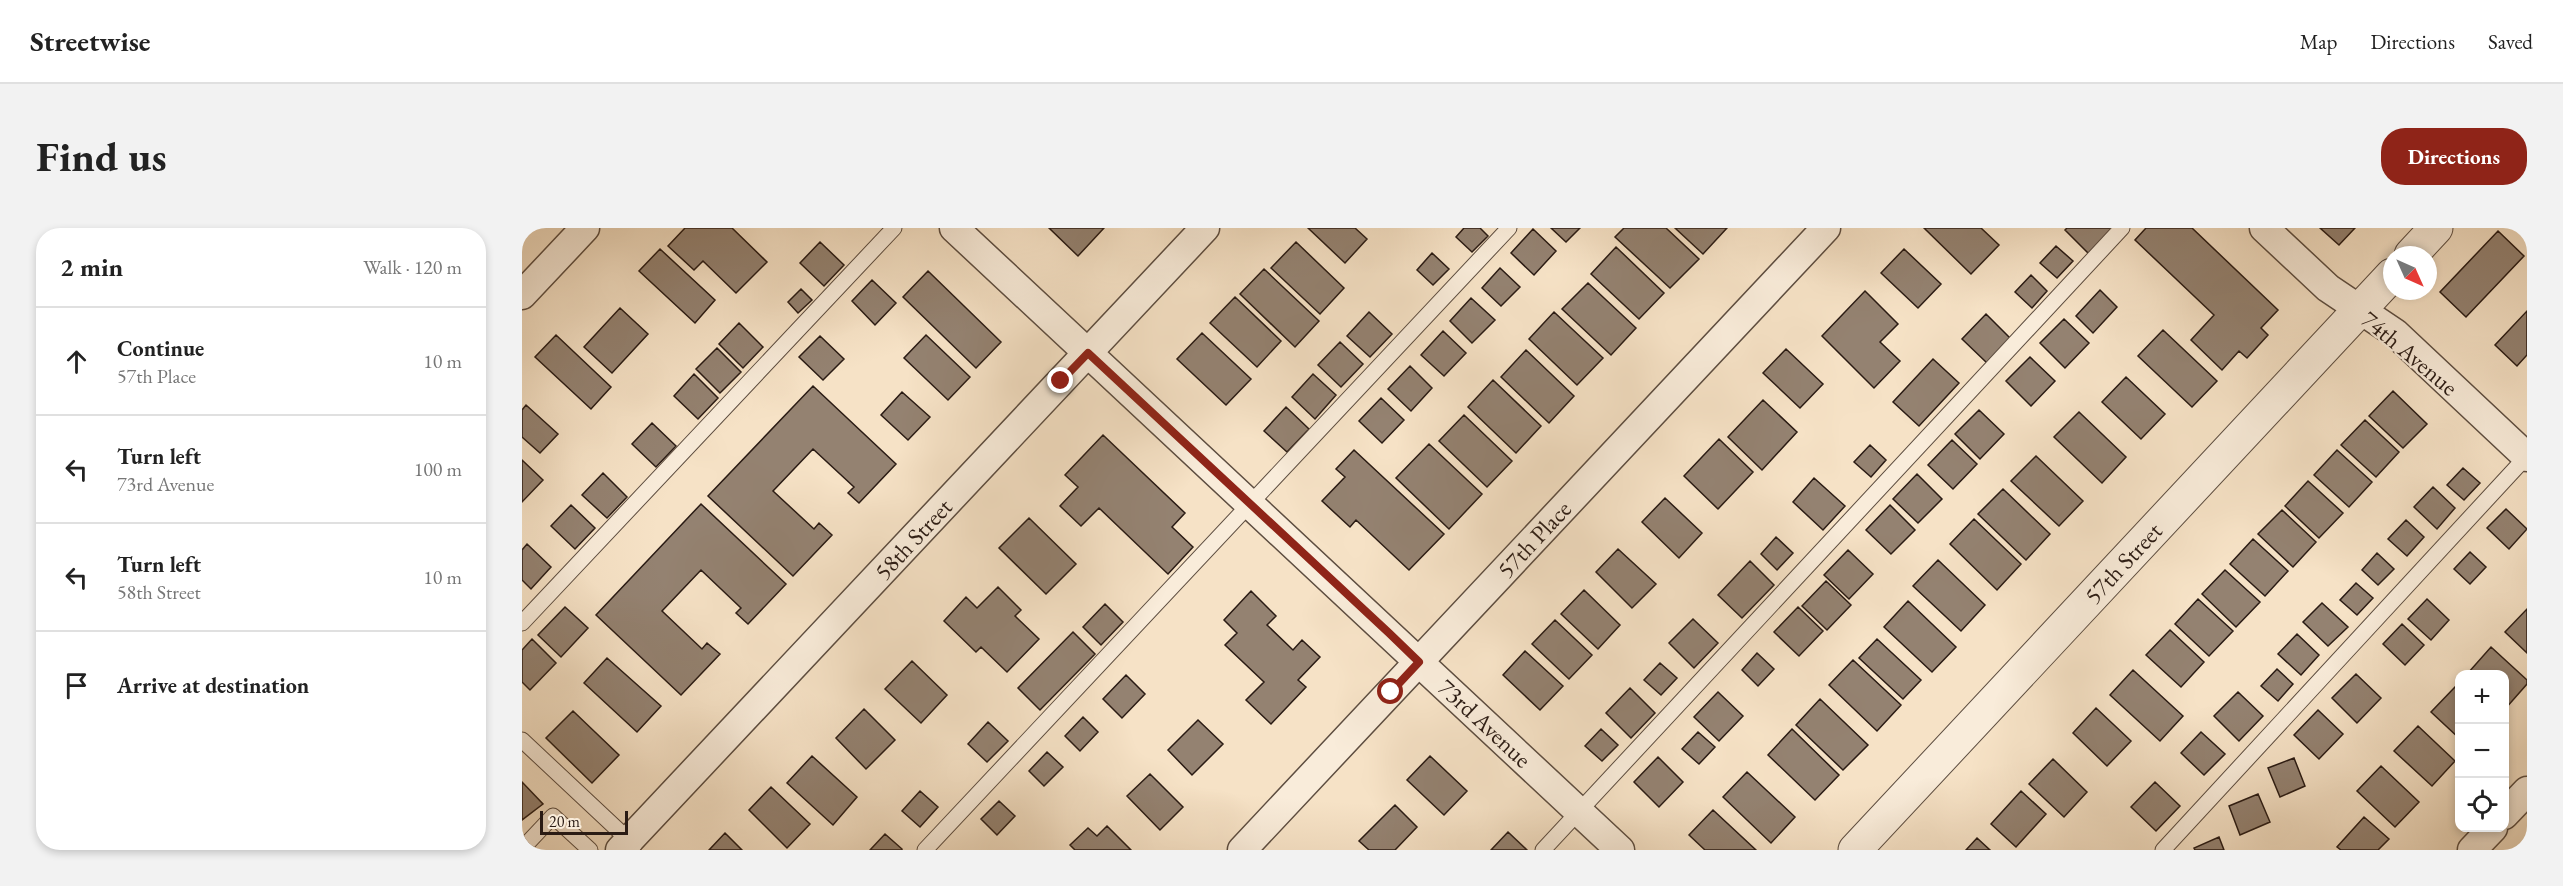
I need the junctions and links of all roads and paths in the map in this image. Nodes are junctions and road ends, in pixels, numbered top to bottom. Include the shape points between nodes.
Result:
1 (585, 228) edge
2 (894, 228) edge
3 (954, 228) edge
4 (1205, 228) edge
5 (1509, 228) edge
6 (1826, 228) edge
7 (2122, 228) edge
8 (2264, 228) edge
9 (2436, 228) edge
10 (2419, 246) edge
11 (2383, 285) edge
12 (522, 295) edge
13 (2360, 309) junction
14 (1088, 353) junction
15 (2527, 457) edge
16 (1250, 504) junction
17 (522, 622) edge
18 (1419, 662) junction
19 (522, 740) edge
20 (2527, 791) edge
21 (1579, 811) junction
22 (2509, 811) edge
23 (2489, 832) edge
24 (629, 847) edge
25 (522, 849) edge
26 (590, 850) edge
27 (925, 850) edge
28 (1242, 850) edge
29 (1542, 850) edge
30 (1620, 850) edge
31 (1855, 850) edge
32 (2163, 850) edge
33 (2472, 850) edge

1 - 12 street
2 - 17 lane
3 - 14 street, 73rd Avenue
4 - 14 street, 58th Street
5 - 16 lane
6 - 18 street, 57th Place
7 - 21 lane
8 - 13 street, 74th Avenue via 2328,288
9 - 10 street
11 - 13 street, 57th Street
13 - 15 street, 74th Avenue via 2395,333
13 - 31 street, 57th Street
14 - 16 street, 73rd Avenue
14 - 24 street, 58th Street
15 - 32 lane
16 - 18 street, 73rd Avenue
16 - 27 lane
18 - 21 street, 73rd Avenue
18 - 28 street, 57th Place
19 - 24 lane
20 - 22 street
21 - 29 lane
21 - 30 street, 73rd Avenue
23 - 33 street
25 - 26 lane via 553,816

